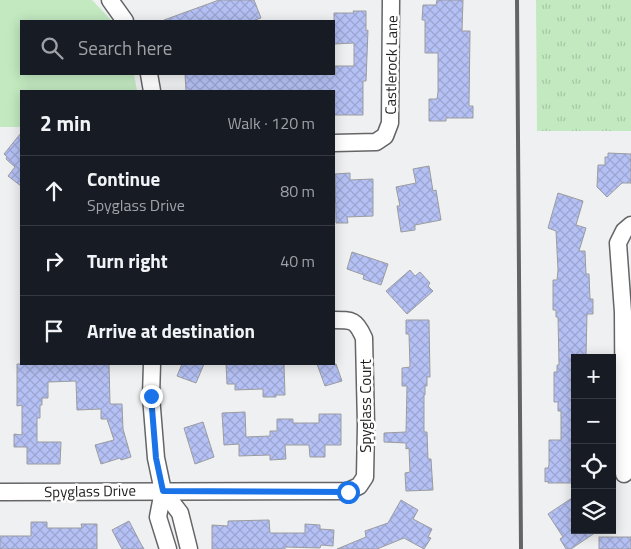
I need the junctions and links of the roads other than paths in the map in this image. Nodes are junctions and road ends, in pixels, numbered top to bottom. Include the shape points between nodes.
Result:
1 (110, 0) edge
2 (391, 0) edge
3 (125, 20) edge
4 (149, 75) edge
5 (152, 90) edge
6 (335, 143) edge
7 (627, 228) edge
8 (335, 320) edge
9 (152, 365) edge
10 (624, 474) dead end
11 (359, 486) joint
12 (163, 491) junction
13 (0, 492) edge
14 (168, 549) edge
15 (189, 549) edge

1 - 3 street
2 - 6 street, Castlerock Lane via 390,123 385,136 376,142
4 - 5 street
7 - 10 street via 618,243 623,312
8 - 11 street, Spyglass Court via 351,320 364,338 365,477
9 - 12 street via 156,458
11 - 12 street, Spyglass Drive via 348,492
12 - 13 street, Spyglass Drive
12 - 14 street via 158,517
12 - 15 street via 180,513

